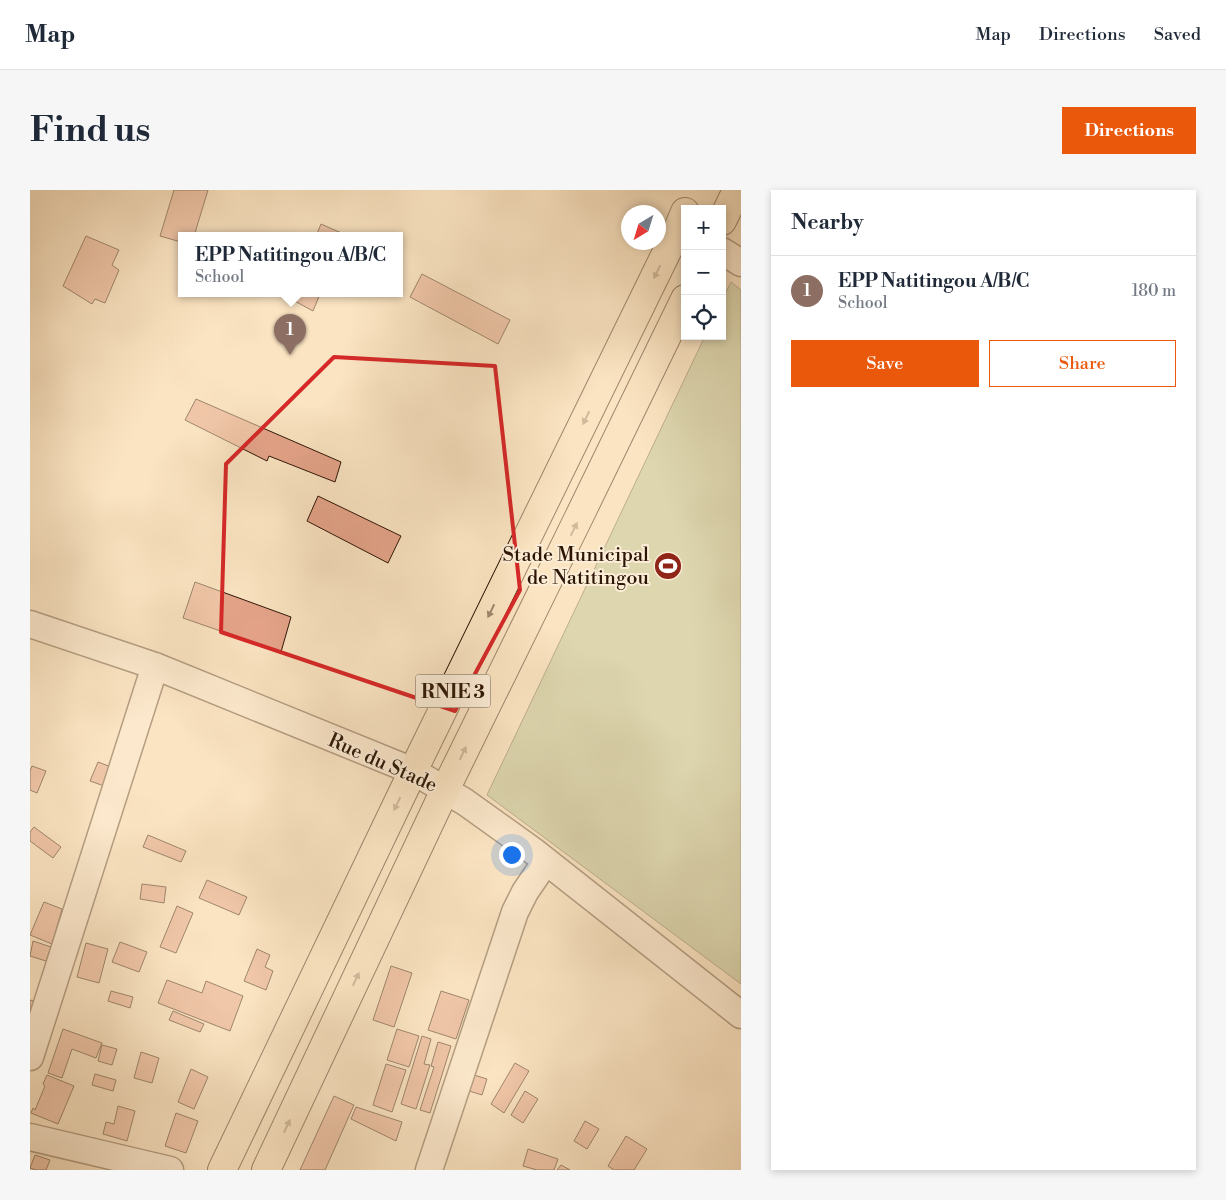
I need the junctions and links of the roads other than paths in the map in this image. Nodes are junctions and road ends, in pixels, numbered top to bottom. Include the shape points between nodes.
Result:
1 (694, 190) edge
2 (737, 190) edge
3 (689, 205) edge
4 (726, 213) edge
5 (681, 225) edge
6 (726, 254) edge
7 (741, 263) edge
8 (681, 307) edge
9 (30, 624) edge
10 (155, 666) junction
11 (413, 771) junction
12 (445, 790) junction
13 (546, 862) junction
14 (741, 1015) edge
15 (30, 1057) edge
16 (30, 1137) edge
17 (170, 1170) edge
18 (222, 1170) edge
19 (266, 1170) edge
20 (429, 1170) edge

1 - 3 highway, RNIE 3
2 - 4 highway
5 -> 11 highway, RNIE 3
6 - 7 street
12 -> 8 highway, RNIE 3
9 - 10 street, Rue du Stade
10 - 11 street, Rue du Stade
10 - 15 street
11 - 12 street, Rue du Stade
11 -> 18 highway, RNIE 3
12 - 13 street, Rue du Stade
19 -> 12 highway, RNIE 3
13 - 14 street, Rue du Stade
13 - 20 street via 515,912
16 - 17 street

